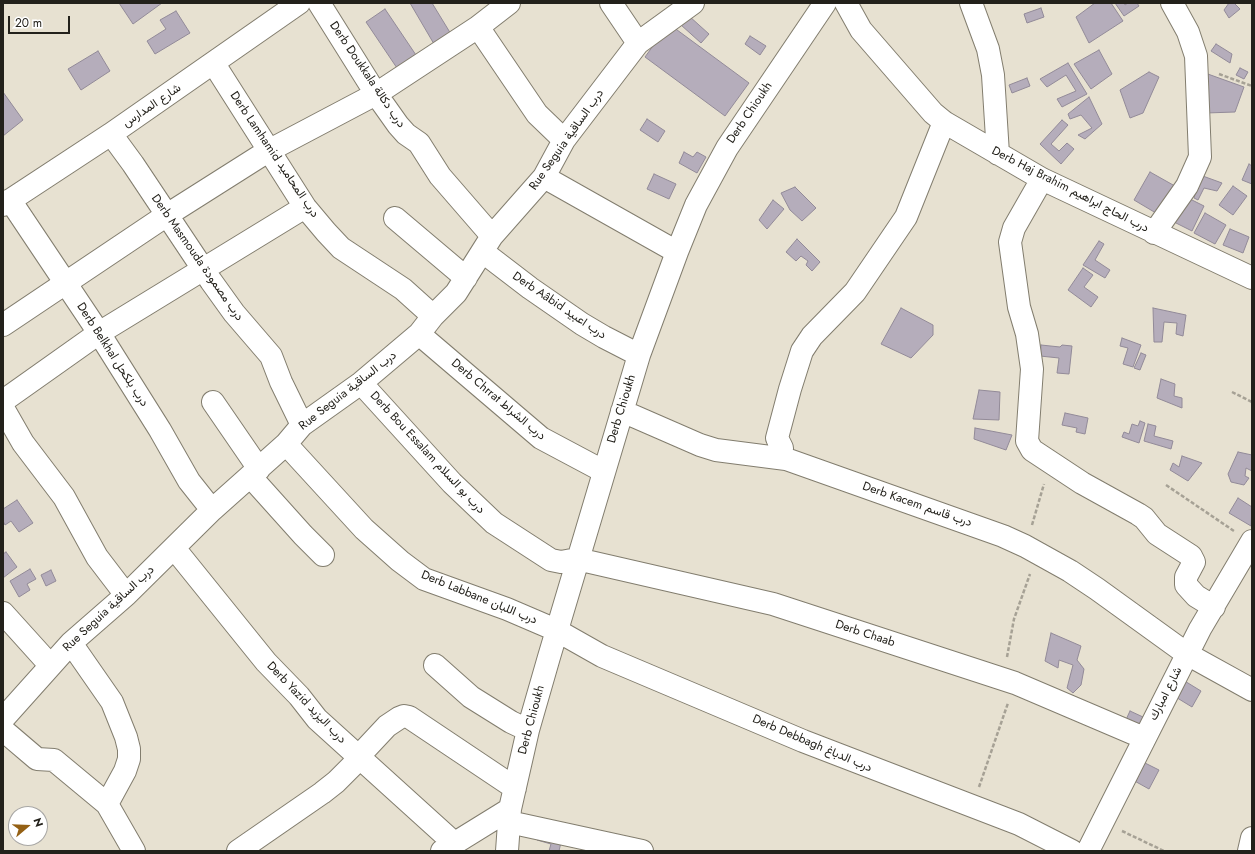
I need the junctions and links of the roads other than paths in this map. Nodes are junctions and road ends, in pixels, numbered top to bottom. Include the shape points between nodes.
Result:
1 (299, 3) edge
2 (320, 3) edge
3 (509, 3) edge
4 (611, 3) edge
5 (693, 3) edge
6 (825, 3) edge
7 (846, 3) edge
8 (971, 3) edge
9 (1172, 3) edge
10 (478, 27) junction
11 (638, 43) junction
12 (214, 64) junction
13 (376, 94) junction
14 (944, 122) junction
15 (111, 134) junction
16 (564, 140) junction
17 (268, 151) junction
18 (998, 154) junction
19 (544, 177) junction
20 (1042, 179) junction
21 (6, 203) edge
22 (305, 207) junction
23 (167, 215) junction
24 (395, 218) dead end
25 (1154, 233) junction
26 (488, 244) junction
27 (677, 252) junction
28 (203, 270) junction
29 (466, 278) junction
30 (1252, 278) edge
31 (66, 284) junction
32 (433, 316) junction
33 (3, 325) edge
34 (99, 333) junction
35 (419, 334) junction
36 (639, 355) junction
37 (361, 383) junction
38 (3, 401) edge
39 (213, 402) dead end
40 (3, 408) edge
41 (622, 411) junction
42 (302, 425) junction
43 (286, 444) junction
44 (781, 458) junction
45 (254, 472) junction
46 (603, 472) junction
47 (212, 510) junction
48 (1251, 542) edge
49 (174, 548) junction
50 (323, 555) dead end
51 (577, 558) junction
52 (126, 595) junction
53 (1214, 607) junction
54 (3, 613) edge
55 (556, 630) junction
56 (71, 643) junction
57 (1187, 654) junction
58 (50, 665) junction
59 (435, 665) dead end
60 (1252, 690) edge
61 (3, 719) edge
62 (3, 730) edge
63 (528, 730) junction
64 (1144, 738) junction
65 (359, 758) junction
66 (515, 788) junction
67 (107, 804) junction
68 (510, 816) junction
69 (1252, 838) edge
70 (448, 847) edge
71 (134, 851) edge
72 (238, 851) edge
73 (507, 851) edge
74 (642, 851) edge
75 (1072, 851) edge
76 (1088, 851) edge
77 (1248, 851) edge

1 - 12 street, شارع المدارس
2 - 13 street, Derb Doukkala درب دكالة
3 - 10 street
4 - 11 street
5 - 11 street, Rue Seguia درب الساقية
6 - 27 street, Derb Chioukh via 727,148 696,205
7 - 14 street, Derb Haj Brahim درب الحاج ابراهيم via 860,30 933,113
8 - 18 street via 988,49 993,75
9 - 25 street via 1192,42 1198,66 1200,157 1187,186
10 - 13 street
10 - 16 street via 537,114
11 - 16 street, Rue Seguia درب الساقية
12 - 15 street, شارع المدارس
12 - 17 street, Derb Lamhamid درب المحاميد
13 - 17 street
13 - 26 street, Derb Doukkala درب دكالة via 398,126 419,143
14 - 18 street, Derb Haj Brahim درب الحاج ابراهيم
14 - 44 street via 906,217 854,292 812,336 802,351 777,438 782,448
15 - 21 street, شارع المدارس
15 - 23 street, Derb Masmouda درب مصمودة
16 - 19 street, Rue Seguia درب الساقية
17 - 22 street, Derb Lamhamid درب المحاميد
17 - 23 street
18 - 20 street, Derb Haj Brahim درب الحاج ابراهيم
19 - 26 street, Rue Seguia درب الساقية
19 - 27 street
20 - 25 street, Derb Haj Brahim درب الحاج ابراهيم
20 - 53 street via 1014,228 1010,247 1032,369 1027,441 1032,450 1082,483 1138,514 1157,534 1191,556 1194,562 1186,577 1186,585 1196,596
21 - 31 street, Derb Belkhal درب بلكحل
22 - 28 street
22 - 32 street, Derb Lamhamid درب المحاميد via 342,248 403,289
23 - 28 street, Derb Masmouda درب مصمودة
23 - 31 street
24 - 29 street
25 - 30 street, Derb Haj Brahim درب الحاج ابراهيم
26 - 29 street, Rue Seguia درب الساقية
26 - 36 street, Derb Aâbid درب اعبيد via 530,288 582,324
27 - 36 street, Derb Chioukh
28 - 34 street
28 - 42 street, Derb Masmouda درب مصمودة via 234,313 271,356
29 - 32 street, Rue Seguia درب الساقية via 456,293
31 - 33 street
31 - 34 street, Derb Belkhal درب بلكحل
32 - 35 street, Rue Seguia درب الساقية
34 - 38 street
34 - 47 street, Derb Belkhal درب بلكحل via 189,481
35 - 37 street, Rue Seguia درب الساقية
35 - 46 street, Derb Chrrat درب الشراط via 541,438
36 - 41 street, Derb Chioukh
37 - 42 street, Rue Seguia درب الساقية
37 - 51 street, Derb Bou Essalam درب بو السلام via 452,483 494,523 551,560 562,562
39 - 45 street
40 - 52 street via 23,443 64,497 97,558
41 - 44 street, Derb Kacem درب قاسم via 716,450
41 - 46 street, Derb Chioukh
42 - 43 street, Rue Seguia درب الساقية
43 - 45 street, Rue Seguia درب الساقية
43 - 55 street, Derb Labbane درب اللبان via 364,529 424,579 494,603
44 - 57 street, Derb Kacem درب قاسم via 980,527 1031,549 1097,589
45 - 47 street, Rue Seguia درب الساقية
45 - 50 street via 303,535
46 - 51 street, Derb Chioukh
47 - 49 street, Rue Seguia درب الساقية
48 - 53 street, شارع امبارك
49 - 52 street, Rue Seguia درب الساقية
49 - 65 street, Derb Yazid درب اليزيد via 266,662 317,719
51 - 55 street, Derb Chioukh
51 - 64 street, Derb Chaab via 773,604 1009,681
52 - 56 street, Rue Seguia درب الساقية
53 - 57 street, شارع امبارك
54 - 58 street
55 - 63 street, Derb Chioukh
55 - 75 street, Derb Debbagh درب الدباغ via 602,656 803,741 1019,824
56 - 58 street, Rue Seguia درب الساقية
56 - 67 street via 112,702 129,749 125,771
57 - 60 street, Derb Kacem درب قاسم
57 - 64 street, شارع امبارك
58 - 61 street, Rue Seguia درب الساقية
59 - 63 street via 471,697
62 - 67 street via 37,759 54,760
63 - 66 street, Derb Chioukh
64 - 76 street, شارع امبارك
65 - 66 street via 387,726 404,716
65 - 70 street, Derb Yazid درب اليزيد
65 - 72 street via 322,794
66 - 68 street, Derb Chioukh
67 - 71 street
68 - 70 street
68 - 73 street, Derb Chioukh
68 - 74 street
69 - 77 street

